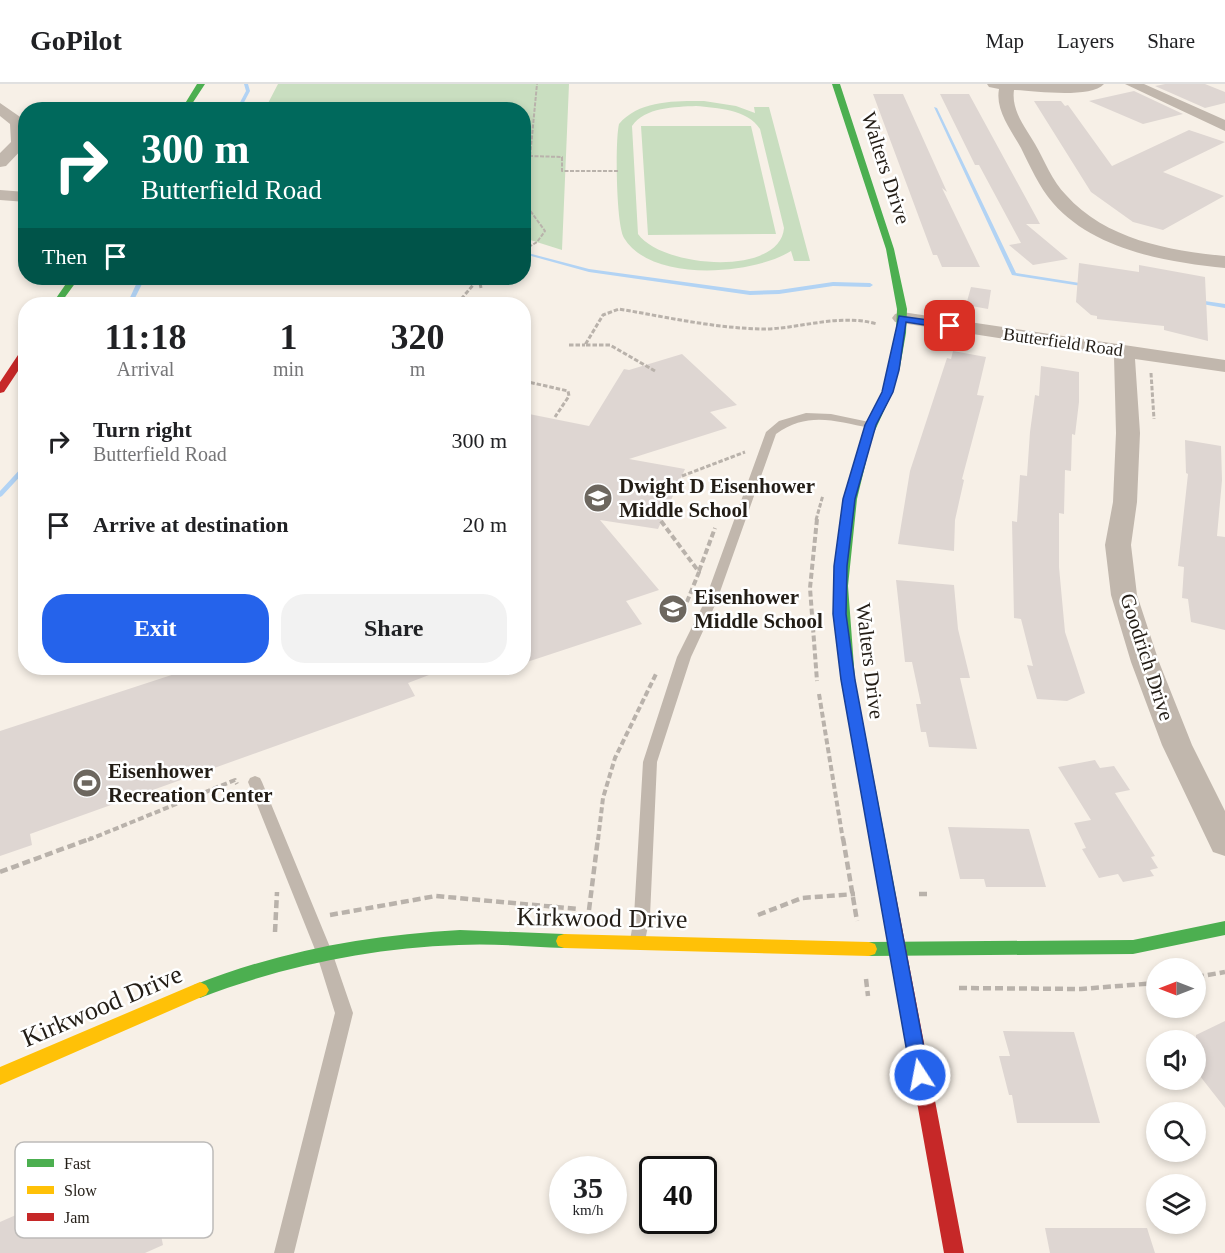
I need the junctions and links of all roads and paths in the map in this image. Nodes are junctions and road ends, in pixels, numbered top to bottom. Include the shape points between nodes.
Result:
1 (201, 84) edge
2 (537, 84) edge
3 (836, 84) edge
4 (1097, 84) edge
5 (1132, 84) edge
6 (1000, 85) edge
7 (189, 102) edge
8 (0, 108) edge
9 (18, 122) edge
10 (1225, 126) edge
11 (531, 138) edge
12 (18, 144) edge
13 (531, 156) edge
14 (0, 162) edge
15 (618, 171) dead end
16 (0, 195) edge
17 (18, 196) edge
18 (531, 212) edge
19 (531, 246) edge
20 (1225, 262) edge
21 (473, 285) edge
22 (480, 285) edge
23 (481, 288) dead end
24 (463, 297) edge
25 (902, 318) junction
26 (881, 328) dead end
27 (569, 345) dead end
28 (585, 345) junction
29 (1124, 351) junction
30 (18, 363) edge
31 (1225, 366) edge
32 (1151, 367) dead end
33 (655, 371) dead end
34 (531, 383) edge
35 (0, 390) edge
36 (555, 417) dead end
37 (870, 425) junction
38 (1154, 428) dead end
39 (748, 442) dead end
40 (682, 476) dead end
41 (661, 521) dead end
42 (679, 621) dead end
43 (811, 644) dead end
44 (660, 664) dead end
45 (255, 782) dead end
46 (239, 789) dead end
47 (1225, 843) edge
48 (0, 872) edge
49 (852, 894) dead end
50 (589, 910) dead end
51 (1225, 928) edge
52 (638, 943) junction
53 (897, 950) junction
54 (324, 952) junction
55 (1225, 972) edge
56 (1206, 975) edge
57 (1146, 984) edge
58 (959, 988) dead end
59 (0, 1076) edge
60 (284, 1253) edge
61 (954, 1253) edge

1 - 7 street
2 - 11 path
3 - 25 street, Walters Drive via 894,264
4 - 6 street via 1066,88
5 - 10 street
6 - 20 street via 1010,113 1060,200 1105,239
8 - 9 street
12 - 14 street
13 - 15 path via 562,157 562,171
16 - 17 street
18 - 19 path via 546,231
21 - 24 path
22 - 23 path
25 - 29 street, Butterfield Road
25 - 37 street, Walters Drive via 894,370
26 - 28 path via 867,320 850,319 785,329 750,329 619,309 603,315
27 - 28 path
28 - 33 path via 610,345
29 - 31 street, Butterfield Road
29 - 47 street, Goodrich Drive via 1128,434 1125,502 1118,545 1124,595 1177,745
30 - 35 street
32 - 38 path
34 - 36 path via 568,391
37 - 52 lane via 821,415 803,416 784,421 771,432 710,603 684,657 650,762
37 - 53 street, Walters Drive via 849,499 840,614 848,680
39 - 40 path via 744,453
41 - 42 path via 699,572
43 - 49 path
44 - 50 path via 615,758 603,798
45 - 54 lane
46 - 48 path via 235,780
51 - 53 street, Kirkwood Drive via 1133,947
52 - 53 street, Kirkwood Drive
52 - 54 street, Kirkwood Drive via 447,938
53 - 61 street, Walters Drive
54 - 59 street, Kirkwood Drive via 229,978
54 - 60 lane via 344,1013
55 - 56 path
57 - 58 path via 1081,989

